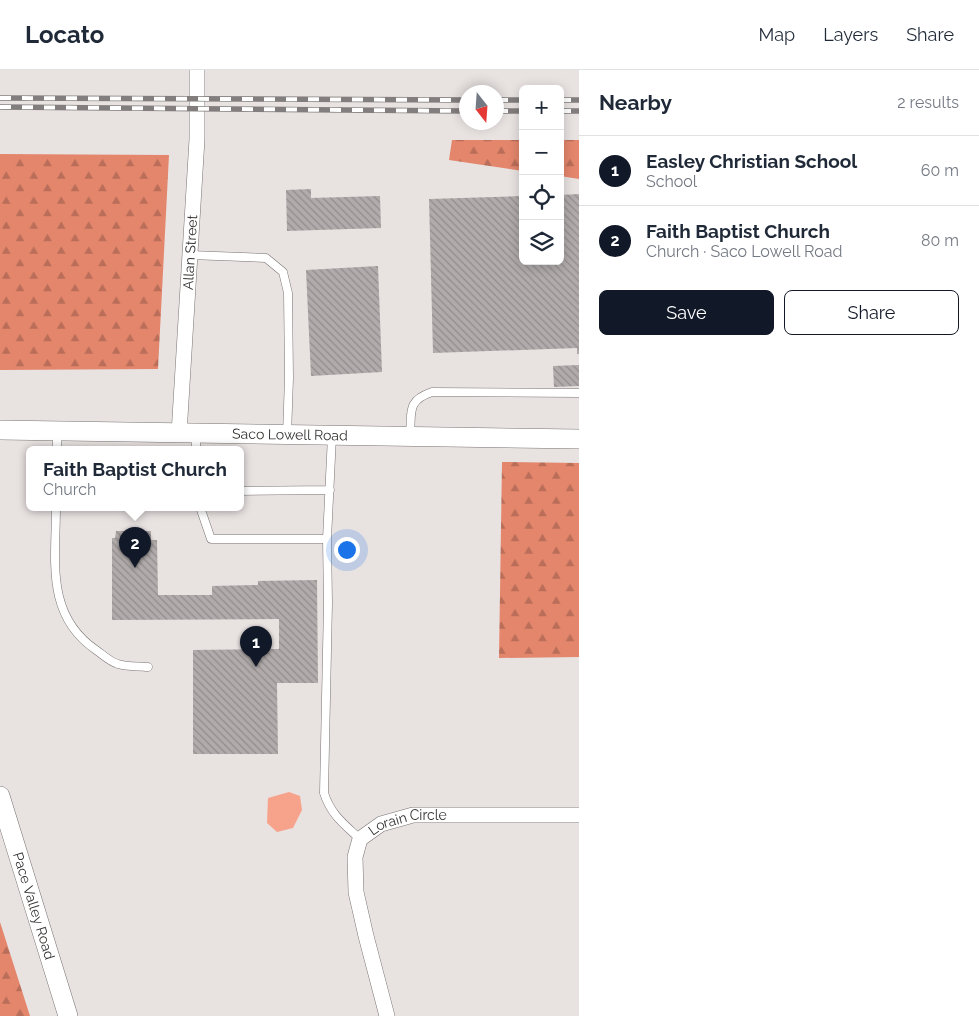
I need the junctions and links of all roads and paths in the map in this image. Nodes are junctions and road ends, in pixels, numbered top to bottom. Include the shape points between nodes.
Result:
1 (197, 70) edge
2 (190, 256) junction
3 (579, 393) edge
4 (0, 430) edge
5 (287, 435) junction
6 (332, 436) junction
7 (410, 436) junction
8 (190, 439) edge
9 (579, 439) edge
10 (57, 440) edge
11 (330, 490) junction
12 (244, 491) edge
13 (56, 511) edge
14 (201, 511) edge
15 (327, 539) junction
16 (148, 667) dead end
17 (0, 796) edge
18 (579, 815) edge
19 (360, 839) junction
20 (68, 1016) edge
21 (387, 1016) edge

1 - 2 street, Allan Street via 197,139
2 - 5 lane via 266,258 283,272 288,293
2 - 8 street, Allan Street
3 - 7 lane via 432,392 420,396 412,405
4 - 10 street, Saco Lowell Road
5 - 6 street, Saco Lowell Road
5 - 8 street, Saco Lowell Road
6 - 7 street, Saco Lowell Road
6 - 11 lane
7 - 9 street, Saco Lowell Road
8 - 10 street, Saco Lowell Road
11 - 12 lane
11 - 15 lane
13 - 16 lane via 55,576 61,606 72,629 117,664
14 - 15 lane via 211,539
15 - 19 lane via 324,794 336,817
17 - 20 street, Pace Valley Road
18 - 19 street, Lorain Circle via 414,815 381,824
19 - 21 street, Lorain Circle via 355,857 356,892

